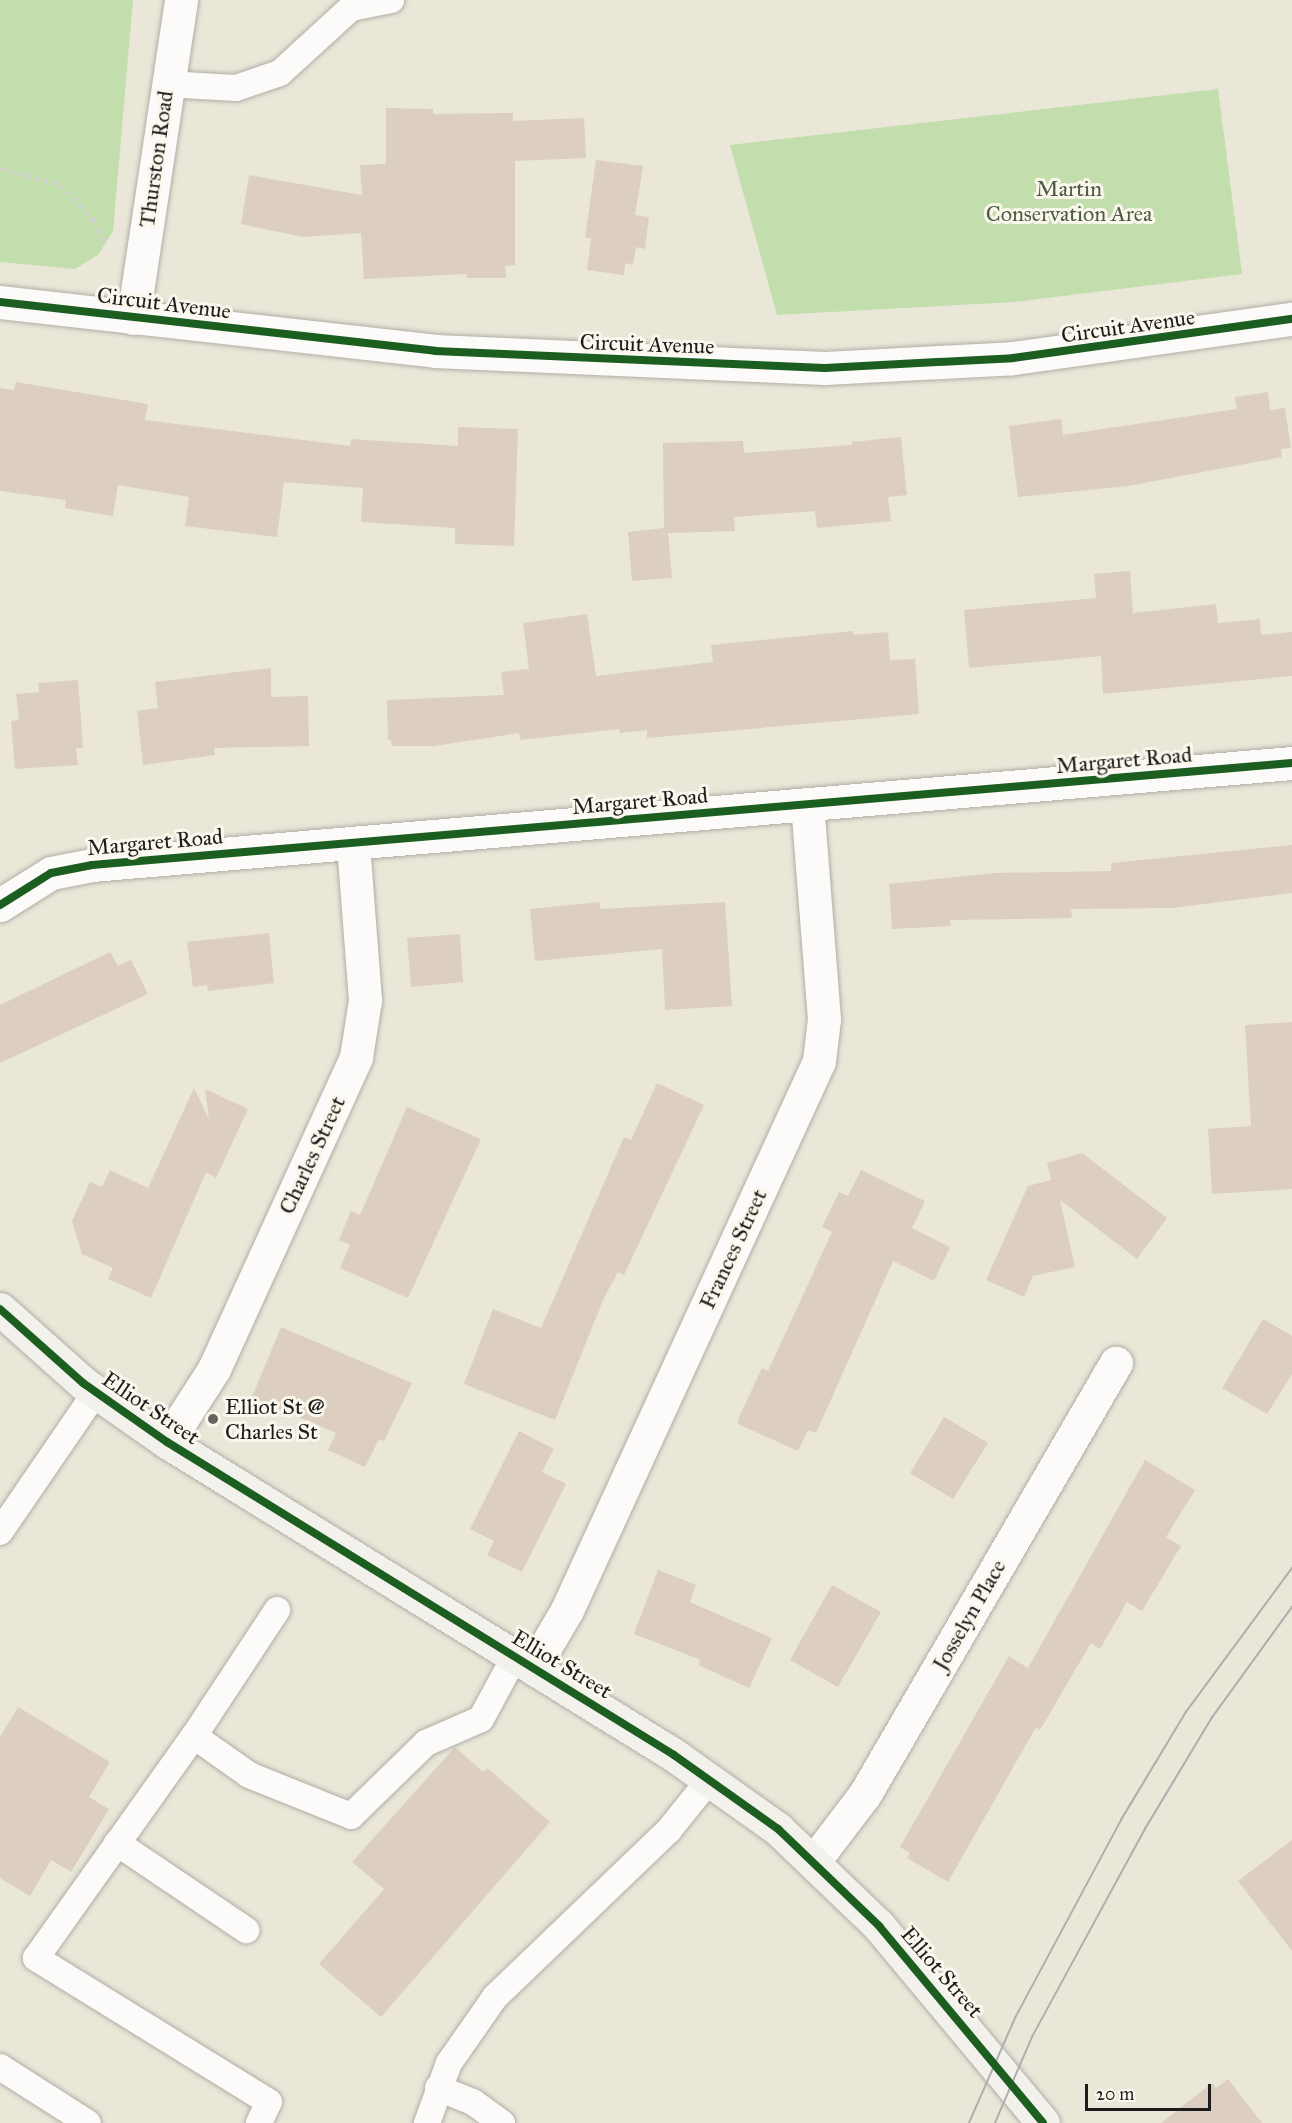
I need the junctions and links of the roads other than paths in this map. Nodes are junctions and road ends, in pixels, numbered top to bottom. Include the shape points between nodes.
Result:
1 (181, 0) edge
2 (391, 0) edge
3 (166, 84) junction
4 (0, 302) edge
5 (133, 318) junction
6 (1292, 319) edge
7 (1292, 763) edge
8 (807, 805) junction
9 (353, 843) junction
10 (0, 904) edge
11 (0, 1310) edge
12 (1116, 1363) dead end
13 (96, 1392) junction
14 (167, 1442) junction
15 (0, 1532) edge
16 (277, 1610) dead end
17 (524, 1662) junction
18 (194, 1736) junction
19 (710, 1779) junction
20 (117, 1843) junction
21 (814, 1861) junction
22 (246, 1930) dead end
23 (0, 2067) edge
24 (438, 2088) junction
25 (88, 2123) edge
26 (259, 2123) edge
27 (427, 2123) edge
28 (502, 2123) edge
29 (1043, 2123) edge

1 - 3 street, Thurston Road
2 - 3 lane via 351,8 280,73 236,88
3 - 5 street, Thurston Road
4 - 5 street, Circuit Avenue
5 - 6 street, Circuit Avenue via 493,355 825,368 1013,358
7 - 8 street, Margaret Road
8 - 9 street, Margaret Road
8 - 17 street, Frances Street via 824,1019 819,1061 567,1610
9 - 10 street, Margaret Road via 73,868 51,873
9 - 14 street, Charles Street via 365,1000 356,1057 214,1369
11 - 13 street, Elliot Street
12 - 21 street, Josselyn Place via 865,1794
13 - 14 street, Elliot Street
13 - 15 lane
14 - 17 street, Elliot Street
16 - 18 lane
17 - 18 lane via 481,1719 426,1743 351,1816 249,1775
17 - 19 street, Elliot Street
18 - 20 lane
19 - 21 street, Elliot Street
19 - 24 lane via 669,1830 495,1996 462,2040
20 - 22 lane
20 - 26 lane via 36,1958 269,2102
21 - 29 street, Elliot Street via 900,1950
23 - 25 lane
24 - 27 lane
24 - 28 lane via 481,2106

